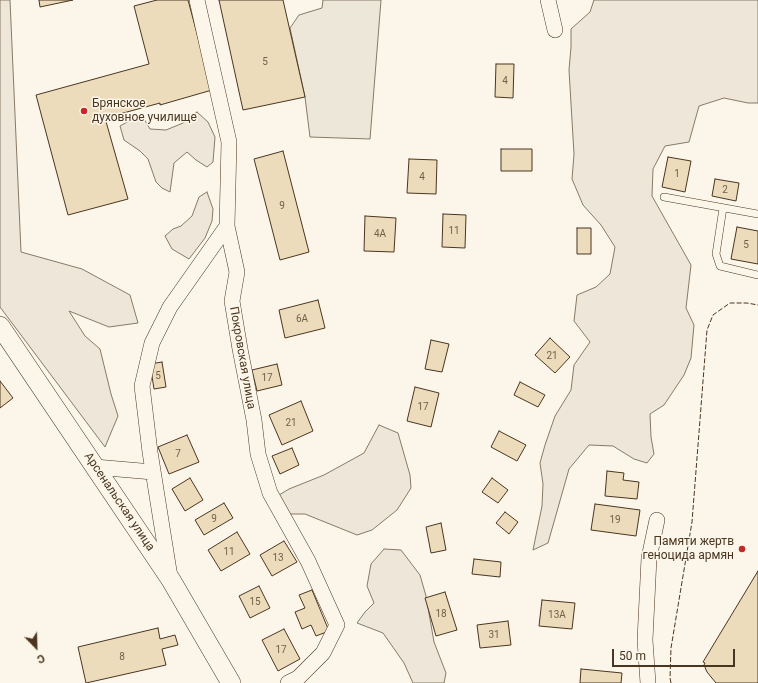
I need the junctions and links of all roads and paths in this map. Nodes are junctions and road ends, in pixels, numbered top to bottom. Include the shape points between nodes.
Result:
1 (196, 0) edge
2 (548, 0) edge
3 (555, 30) dead end
4 (664, 197) dead end
5 (723, 208) junction
6 (758, 214) edge
7 (227, 226) junction
8 (758, 275) edge
9 (0, 326) edge
10 (95, 467) junction
11 (153, 472) junction
12 (657, 520) dead end
13 (171, 580) junction
14 (231, 683) edge
15 (288, 683) edge
16 (648, 683) edge

1 - 7 street, Покровская улица via 229,142
2 - 3 street
4 - 5 lane
5 - 6 lane
5 - 8 lane via 716,254 720,266
7 - 11 street via 170,307 152,343 142,386
7 - 15 street, Покровская улица via 237,272 232,301 258,454 270,493 308,561 336,625 323,653 298,678
9 - 10 street, Арсенальская улица
10 - 11 street
10 - 13 street, Арсенальская улица
11 - 13 street
12 - 16 street via 649,558 645,640
13 - 14 street, Арсенальская улица

